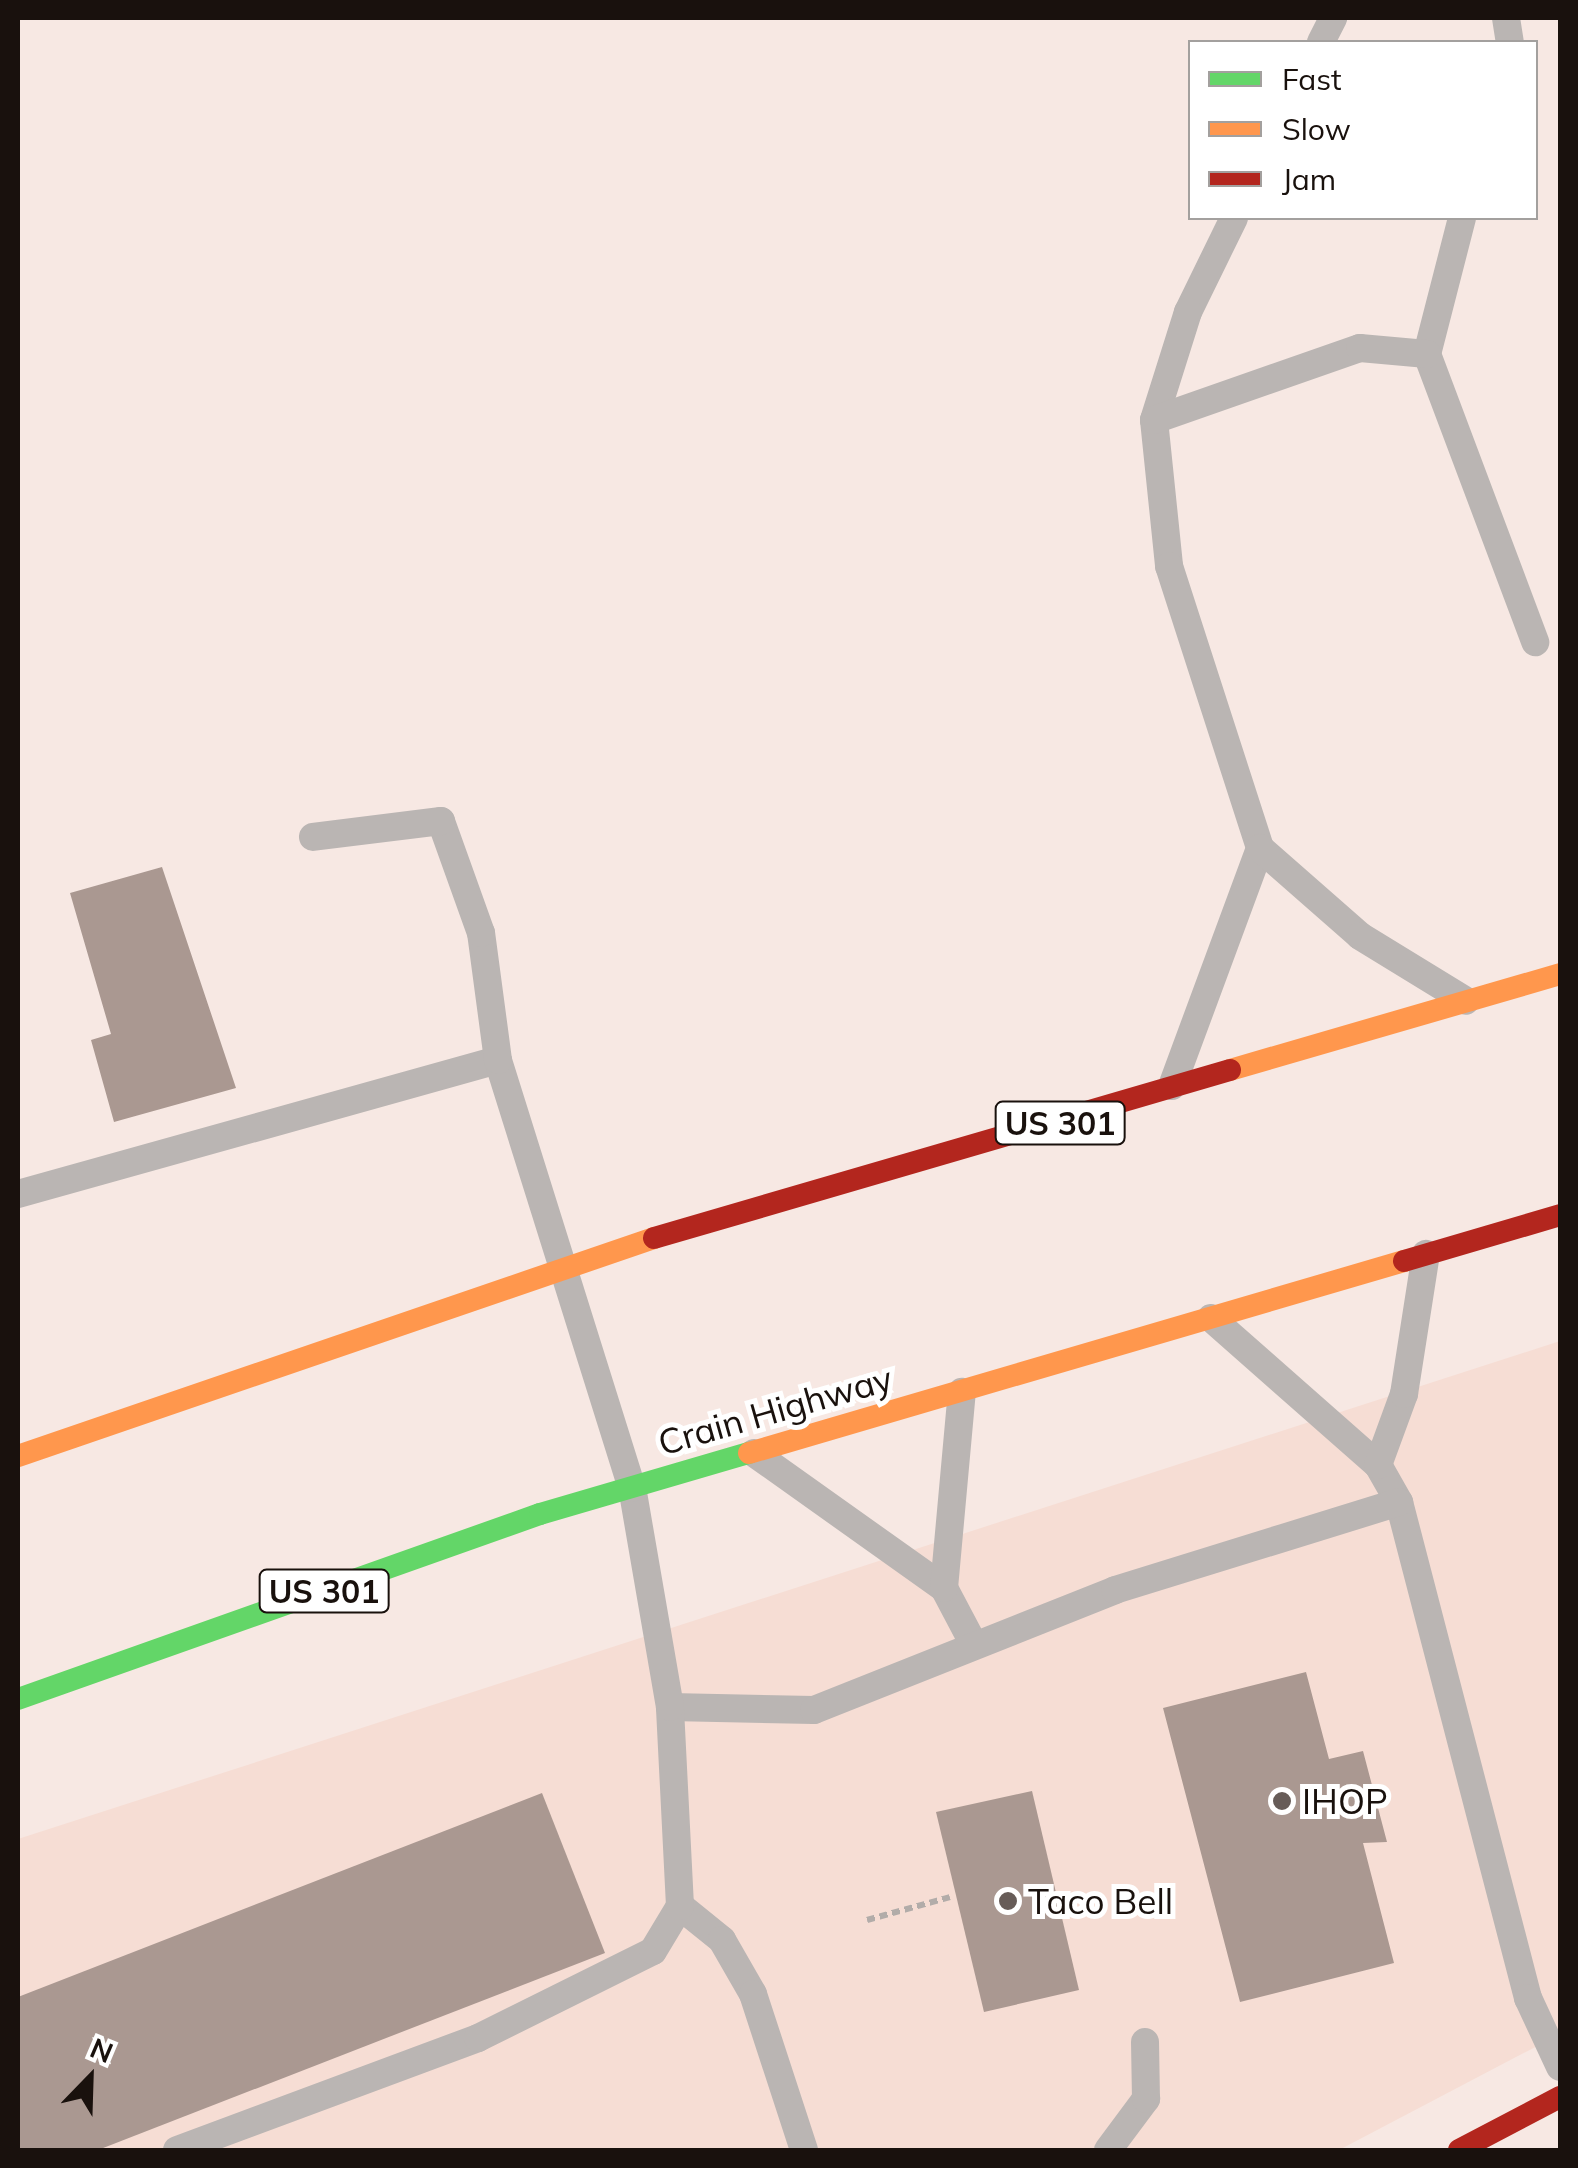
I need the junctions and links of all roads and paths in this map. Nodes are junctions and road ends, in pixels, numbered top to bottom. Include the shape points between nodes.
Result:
1 (1233, 220) edge
2 (1461, 220) edge
3 (1427, 354) junction
4 (1154, 420) junction
5 (1535, 642) dead end
6 (313, 836) dead end
7 (1260, 848) junction
8 (1560, 974) edge
9 (1468, 1002) junction
10 (498, 1060) junction
11 (1171, 1090) junction
12 (18, 1194) edge
13 (1560, 1215) edge
14 (1426, 1254) junction
15 (566, 1263) junction
16 (1211, 1318) junction
17 (962, 1392) junction
18 (754, 1453) junction
19 (18, 1456) edge
20 (1378, 1464) junction
21 (632, 1488) junction
22 (1398, 1502) junction
23 (944, 1588) junction
24 (973, 1644) junction
25 (18, 1699) edge
26 (670, 1707) junction
27 (950, 1896) dead end
28 (680, 1906) junction
29 (868, 1920) dead end
30 (1145, 2042) dead end
31 (1560, 2067) edge
32 (1560, 2097) edge
33 (177, 2150) edge
34 (804, 2150) edge
35 (1108, 2150) edge
36 (1459, 2150) edge

1 - 4 lane via 1188,312
2 - 3 lane
3 - 4 lane via 1360,348
3 - 5 lane
4 - 7 lane via 1169,566
6 - 10 lane via 441,820 481,933
7 - 9 lane via 1360,936
7 - 11 lane
8 - 9 main road, US 301
9 - 11 main road, US 301
10 - 12 lane
10 - 15 lane
11 - 15 main road, US 301
13 - 14 main road, Crain Highway / US 301
14 - 16 main road, Crain Highway / US 301
14 - 20 lane via 1404,1394
15 - 19 main road, US 301
15 - 21 lane
16 - 17 main road, Crain Highway / US 301
16 - 20 lane
17 - 18 main road, Crain Highway / US 301
17 - 23 lane
18 - 21 main road, Crain Highway / US 301
18 - 23 lane
20 - 22 lane
21 - 25 main road, Crain Highway / US 301
21 - 26 lane
22 - 24 lane via 1116,1590
22 - 31 lane via 1528,1998
23 - 24 lane
24 - 26 lane via 814,1710
26 - 28 lane
27 - 29 path
28 - 33 lane via 653,1951 478,2038
28 - 34 lane via 722,1940 754,1994
30 - 35 lane via 1146,2099
32 - 36 main road

